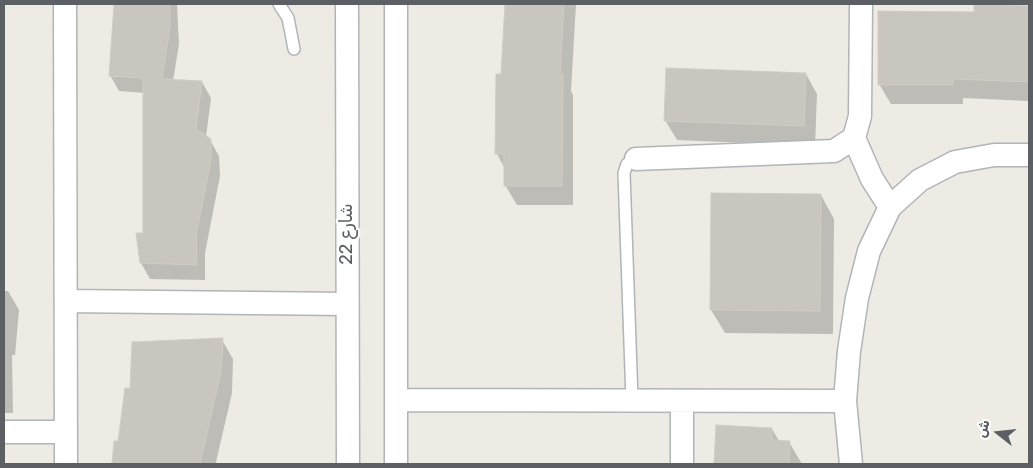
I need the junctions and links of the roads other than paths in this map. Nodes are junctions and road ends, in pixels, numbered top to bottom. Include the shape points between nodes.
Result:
1 (64, 4) edge
2 (279, 4) edge
3 (347, 4) edge
4 (396, 4) edge
5 (861, 4) edge
6 (294, 49) dead end
7 (854, 138) junction
8 (1029, 155) edge
9 (636, 159) joint
10 (890, 206) junction
11 (66, 301) junction
12 (347, 304) junction
13 (396, 400) junction
14 (632, 400) junction
15 (682, 401) junction
16 (845, 401) junction
17 (4, 432) edge
18 (66, 432) junction
19 (66, 464) edge
20 (348, 464) edge
21 (396, 464) edge
22 (682, 464) edge
23 (851, 464) edge

1 - 11 street
2 - 6 lane via 288,18
3 - 12 street, شارع 22
4 - 13 street
5 - 7 street via 860,116
7 - 9 street via 834,151
7 - 10 street via 872,179
8 - 10 street via 994,155 955,162 920,180
9 - 14 lane via 627,164 624,173
10 - 16 street via 869,251 858,298
11 - 12 street
11 - 18 street
12 - 20 street, شارع 22
13 - 14 street
13 - 21 street
14 - 15 street
15 - 16 street
15 - 22 street
16 - 23 street
17 - 18 street
18 - 19 street

